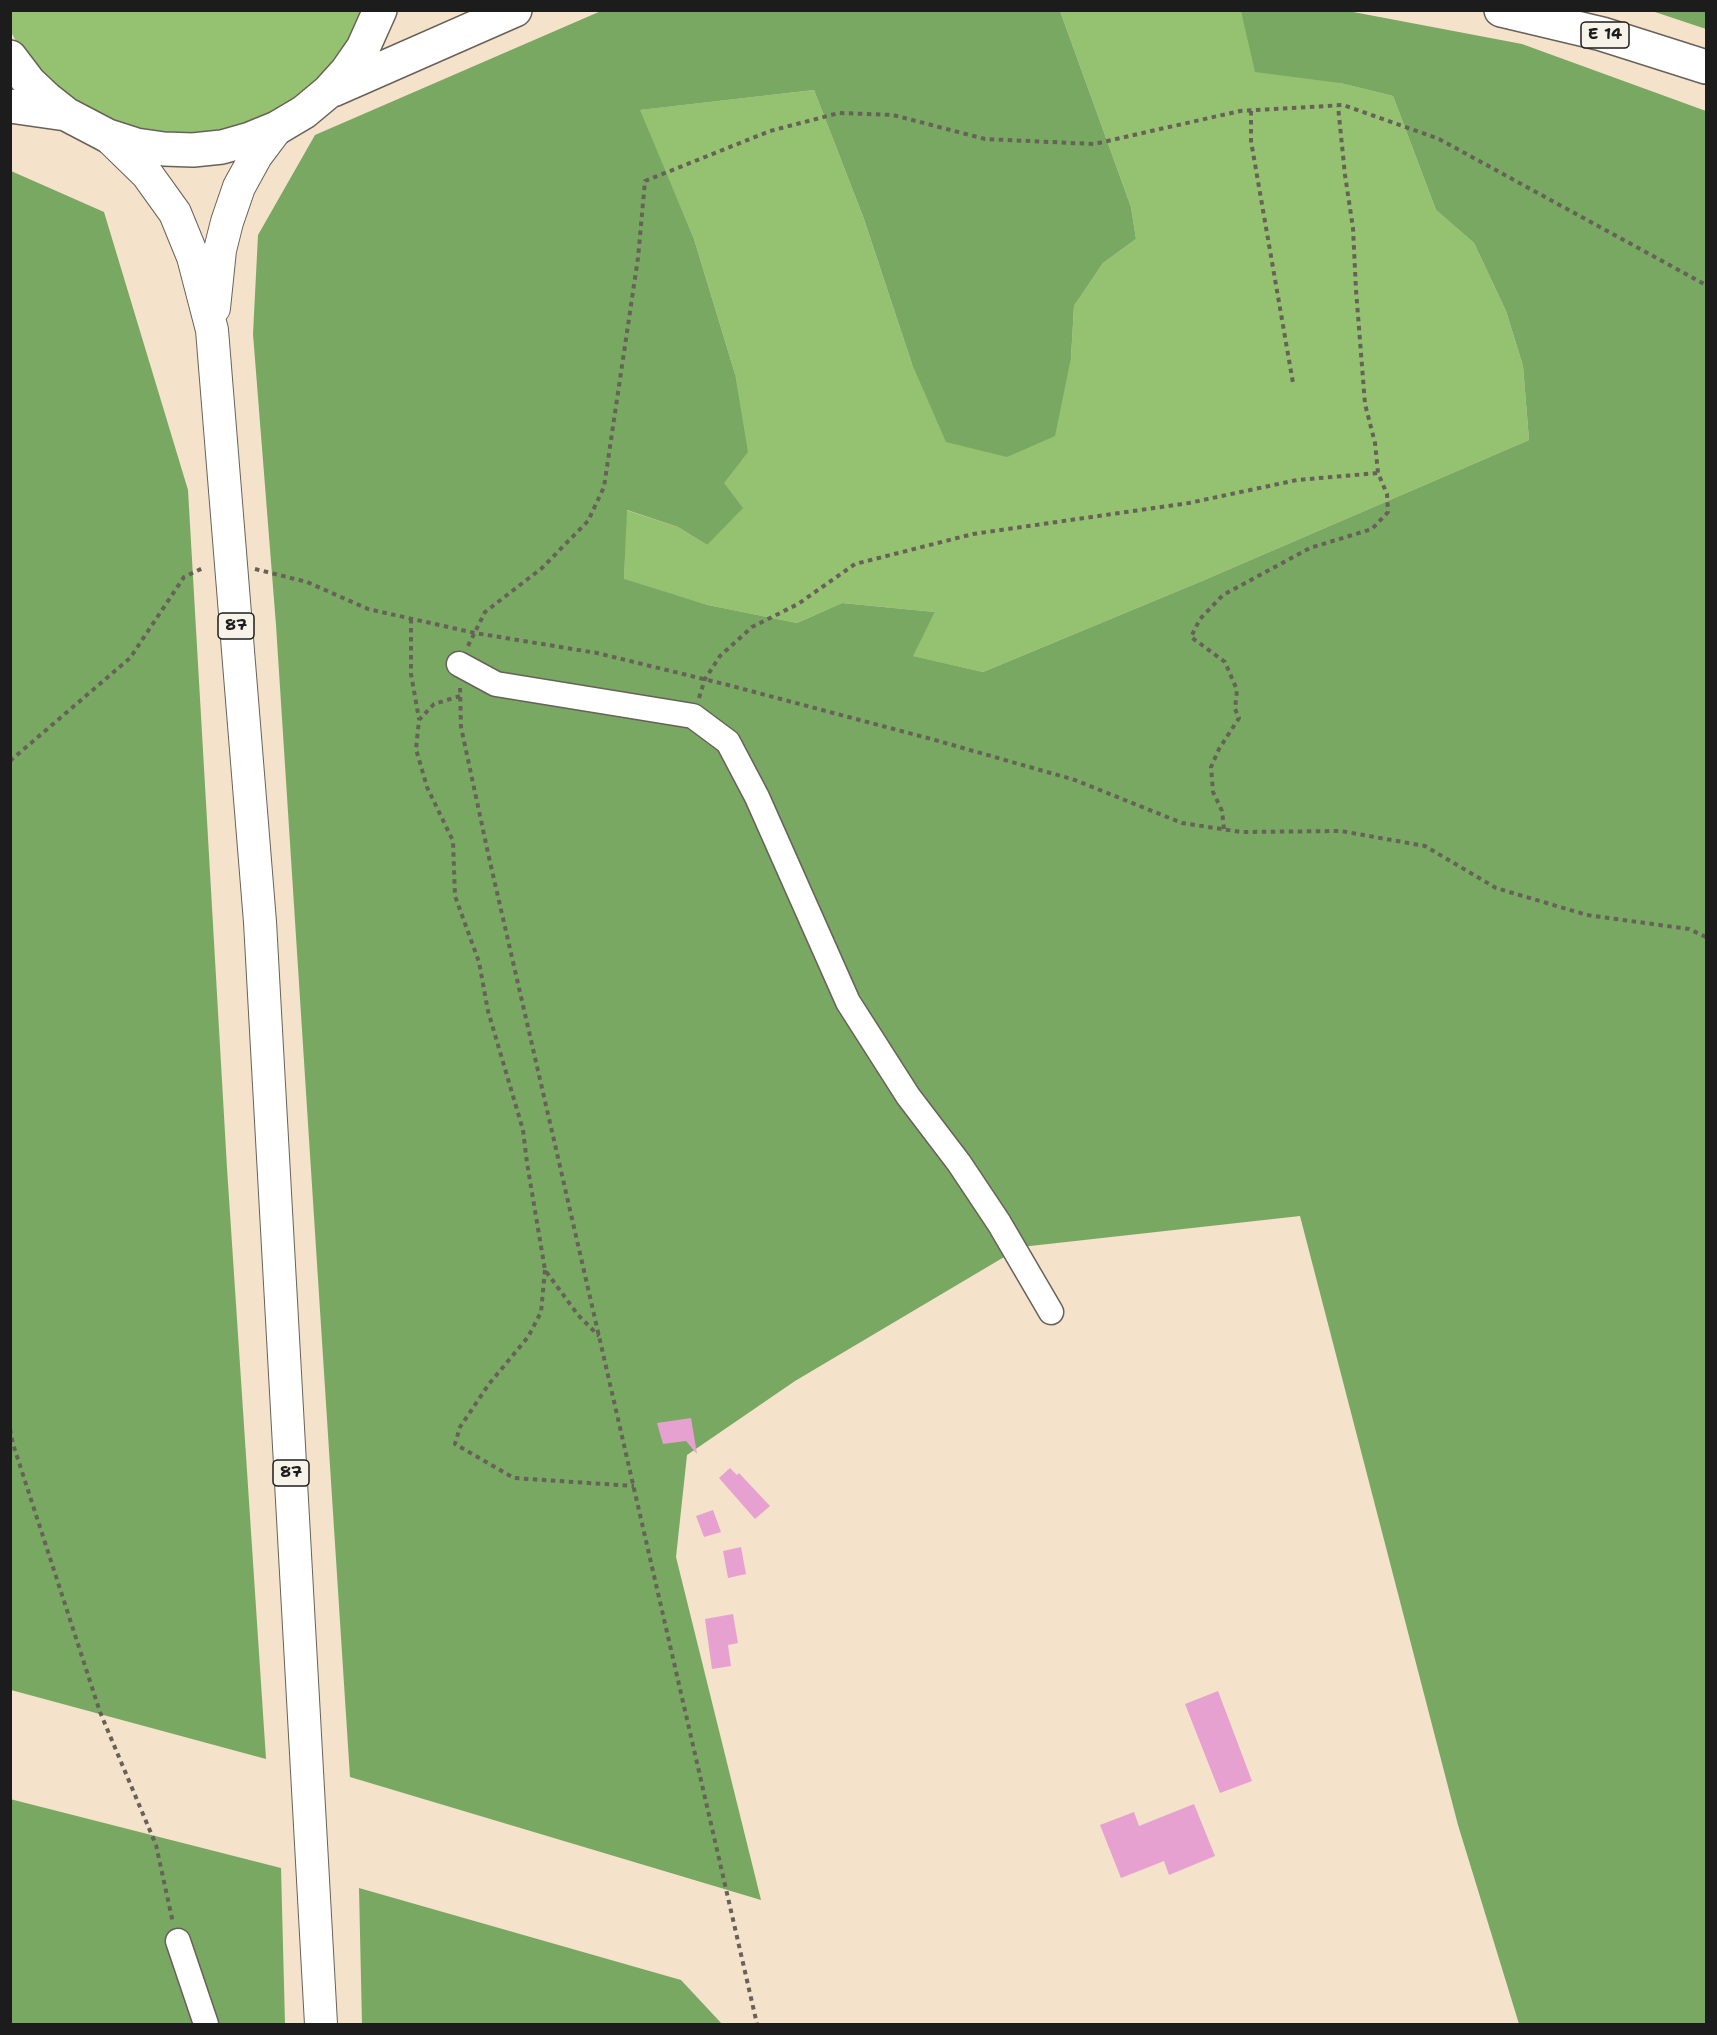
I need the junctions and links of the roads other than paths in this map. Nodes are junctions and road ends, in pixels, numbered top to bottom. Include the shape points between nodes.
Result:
1 (380, 10) edge
2 (515, 10) edge
3 (1501, 10) edge
4 (1597, 10) edge
5 (1707, 44) edge
6 (10, 57) edge
7 (1707, 68) edge
8 (328, 92) junction
9 (10, 106) edge
10 (66, 114) junction
11 (277, 128) junction
12 (108, 136) junction
13 (212, 330) junction
14 (459, 664) road end
15 (1051, 1312) dead end
16 (178, 1941) road end
17 (206, 2025) edge
18 (321, 2025) edge

1 - 8 highway via 363,48
2 - 8 highway
3 - 7 highway, E 14 via 1602,34
4 - 5 highway, E 14
6 - 10 highway via 29,82
8 - 11 highway
9 - 10 highway
10 - 12 highway
11 - 12 highway via 222,147 193,150 136,145
11 - 13 main road via 239,187 227,222 220,250
12 - 13 main road via 147,174 175,213 193,257
13 - 18 main road, 87 via 260,922
14 - 15 street via 496,684 693,716 728,742 757,797 848,1002 908,1096 959,1162
16 - 17 street

